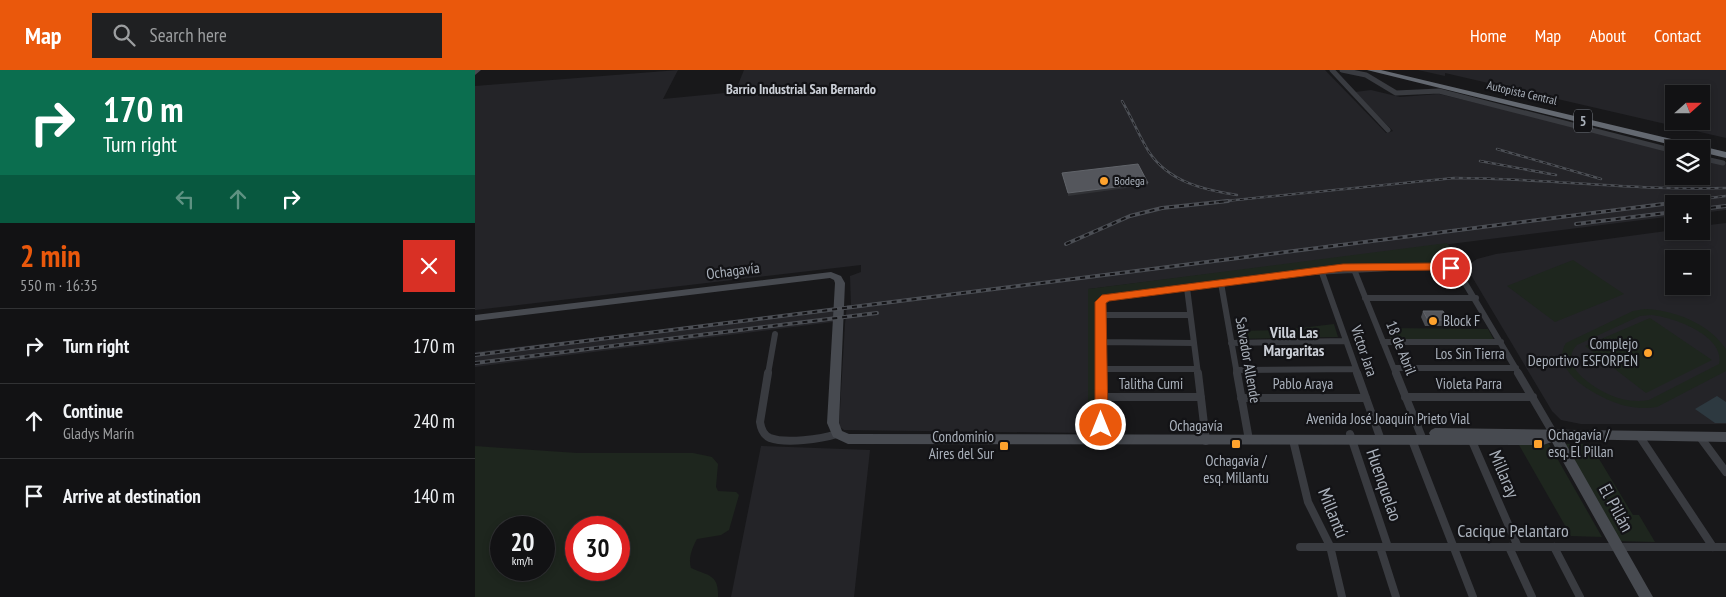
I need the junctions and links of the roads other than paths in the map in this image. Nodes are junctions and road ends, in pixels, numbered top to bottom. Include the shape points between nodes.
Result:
1 (478, 70) edge
2 (1332, 70) edge
3 (1342, 70) edge
4 (1371, 70) edge
5 (1391, 70) edge
6 (1396, 70) edge
7 (1348, 72) junction
8 (475, 73) edge
9 (1407, 74) junction
10 (1337, 75) junction
11 (1388, 130) dead end
12 (1665, 149) edge
13 (1726, 150) edge
14 (1710, 158) edge
15 (1724, 159) edge
16 (1353, 267) junction
17 (1321, 270) junction
18 (1221, 283) junction
19 (1187, 288) junction
20 (1365, 298) junction
21 (1476, 298) junction
22 (1101, 315) junction
23 (1191, 315) junction
24 (475, 318) edge
25 (775, 334) dead end
26 (1346, 341) junction
27 (1101, 342) junction
28 (1383, 342) junction
29 (1501, 342) junction
30 (1194, 343) junction
31 (1231, 343) junction
32 (1394, 368) junction
33 (1516, 368) junction
34 (1101, 369) junction
35 (1197, 369) junction
36 (1356, 369) junction
37 (1236, 370) junction
38 (1101, 397) junction
39 (1405, 397) junction
40 (1533, 397) junction
41 (1201, 398) junction
42 (1241, 398) junction
43 (1365, 398) junction
44 (837, 434) junction
45 (1555, 436) junction
46 (1248, 437) junction
47 (1350, 437) junction
48 (1379, 437) junction
49 (1640, 437) junction
50 (1700, 437) junction
51 (1726, 437) edge
52 (1103, 438) junction
53 (1205, 438) junction
54 (1418, 438) junction
55 (1293, 440) junction
56 (1472, 441) junction
57 (1726, 472) edge
58 (1329, 546) junction
59 (1300, 547) dead end
60 (1384, 547) junction
61 (1454, 547) junction
62 (1513, 547) junction
63 (1554, 547) junction
64 (1617, 547) junction
65 (1713, 547) junction
66 (1726, 547) edge
67 (1342, 597) edge
68 (1395, 597) edge
69 (1473, 597) edge
70 (1531, 597) edge
71 (1580, 597) edge
72 (1646, 597) edge

1 - 8 main road
2 - 10 street
3 - 7 street
4 - 15 highway, Autopista Central / 5
5 - 9 highway, Autopista Central / 5
6 - 9 highway
7 - 10 street
7 - 12 street via 1369,77 1394,93 1439,91
9 - 13 highway, Autopista Central / 5
10 - 11 street
14 - 15 street
16 - 17 street
16 - 20 street, 18 de Abril
16 - 21 street via 1451,268 1463,277
17 - 18 street
17 - 26 street, Víctor Jara
18 - 19 street
18 - 31 street, Salvador Allende
19 - 22 street via 1106,298 1101,302
19 - 23 street
20 - 21 street
20 - 28 street, 18 de Abril
21 - 29 street
22 - 23 street
22 - 27 street
23 - 30 street
24 - 44 main road, Ochagavía via 834,276 840,283 833,423
25 - 44 street, Ochagavía via 761,430 767,437 775,439 821,438
26 - 31 street
26 - 36 street, Víctor Jara
27 - 30 street
27 - 34 street
28 - 29 street
28 - 32 street, 18 de Abril
29 - 33 street
30 - 35 street
31 - 37 street, Salvador Allende
32 - 33 street, Los Sin Tierra
32 - 39 street, 18 de Abril
33 - 40 street
34 - 35 street
34 - 38 street
35 - 41 street
36 - 37 street
36 - 43 street, Víctor Jara
37 - 42 street, Salvador Allende
38 - 41 street, Talitha Cumi
38 - 52 street
39 - 40 street, Violeta Parra
39 - 54 street, 18 de Abril
40 - 45 street
41 - 53 street
42 - 43 street, Pablo Araya
42 - 46 street, Salvador Allende
43 - 48 street, Víctor Jara
44 - 52 main road, Ochagavía via 855,439
45 - 49 main road, Avenida José Joaquín Prieto Vial
45 - 54 main road, Avenida José Joaquín Prieto Vial via 1539,433
45 - 56 main road, Ochagavía via 1543,440
45 - 64 main road, El Pillán
46 - 47 main road, Avenida José Joaquín Prieto Vial
46 - 53 main road, Ochagavía
46 - 55 main road, Ochagavía
47 - 48 main road, Ochagavía
47 - 55 main road, Ochagavía
47 - 60 street, Huenquelao
48 - 54 main road, Ochagavía
49 - 50 main road, Avenida José Joaquín Prieto Vial
49 - 65 street
50 - 51 main road, Avenida José Joaquín Prieto Vial
50 - 57 street
52 - 53 main road, Ochagavía
54 - 56 main road, Ochagavía
54 - 61 street, 18 de Abril
55 - 58 street, Millantú via 1308,502
56 - 62 street, Millaray
58 - 59 street, Cacique Pelantaro
58 - 60 street, Cacique Pelantaro
58 - 67 street, Millantú
60 - 61 street, Cacique Pelantaro
60 - 68 street, Huenquelao
61 - 62 street, Cacique Pelantaro
61 - 69 street, 18 de Abril
62 - 63 street, Cacique Pelantaro
62 - 70 street, Millaray
63 - 64 street, Cacique Pelantaro
63 - 71 street
64 - 65 street, Cacique Pelantaro
64 - 72 main road, El Pillán
65 - 66 street, Cacique Pelantaro

